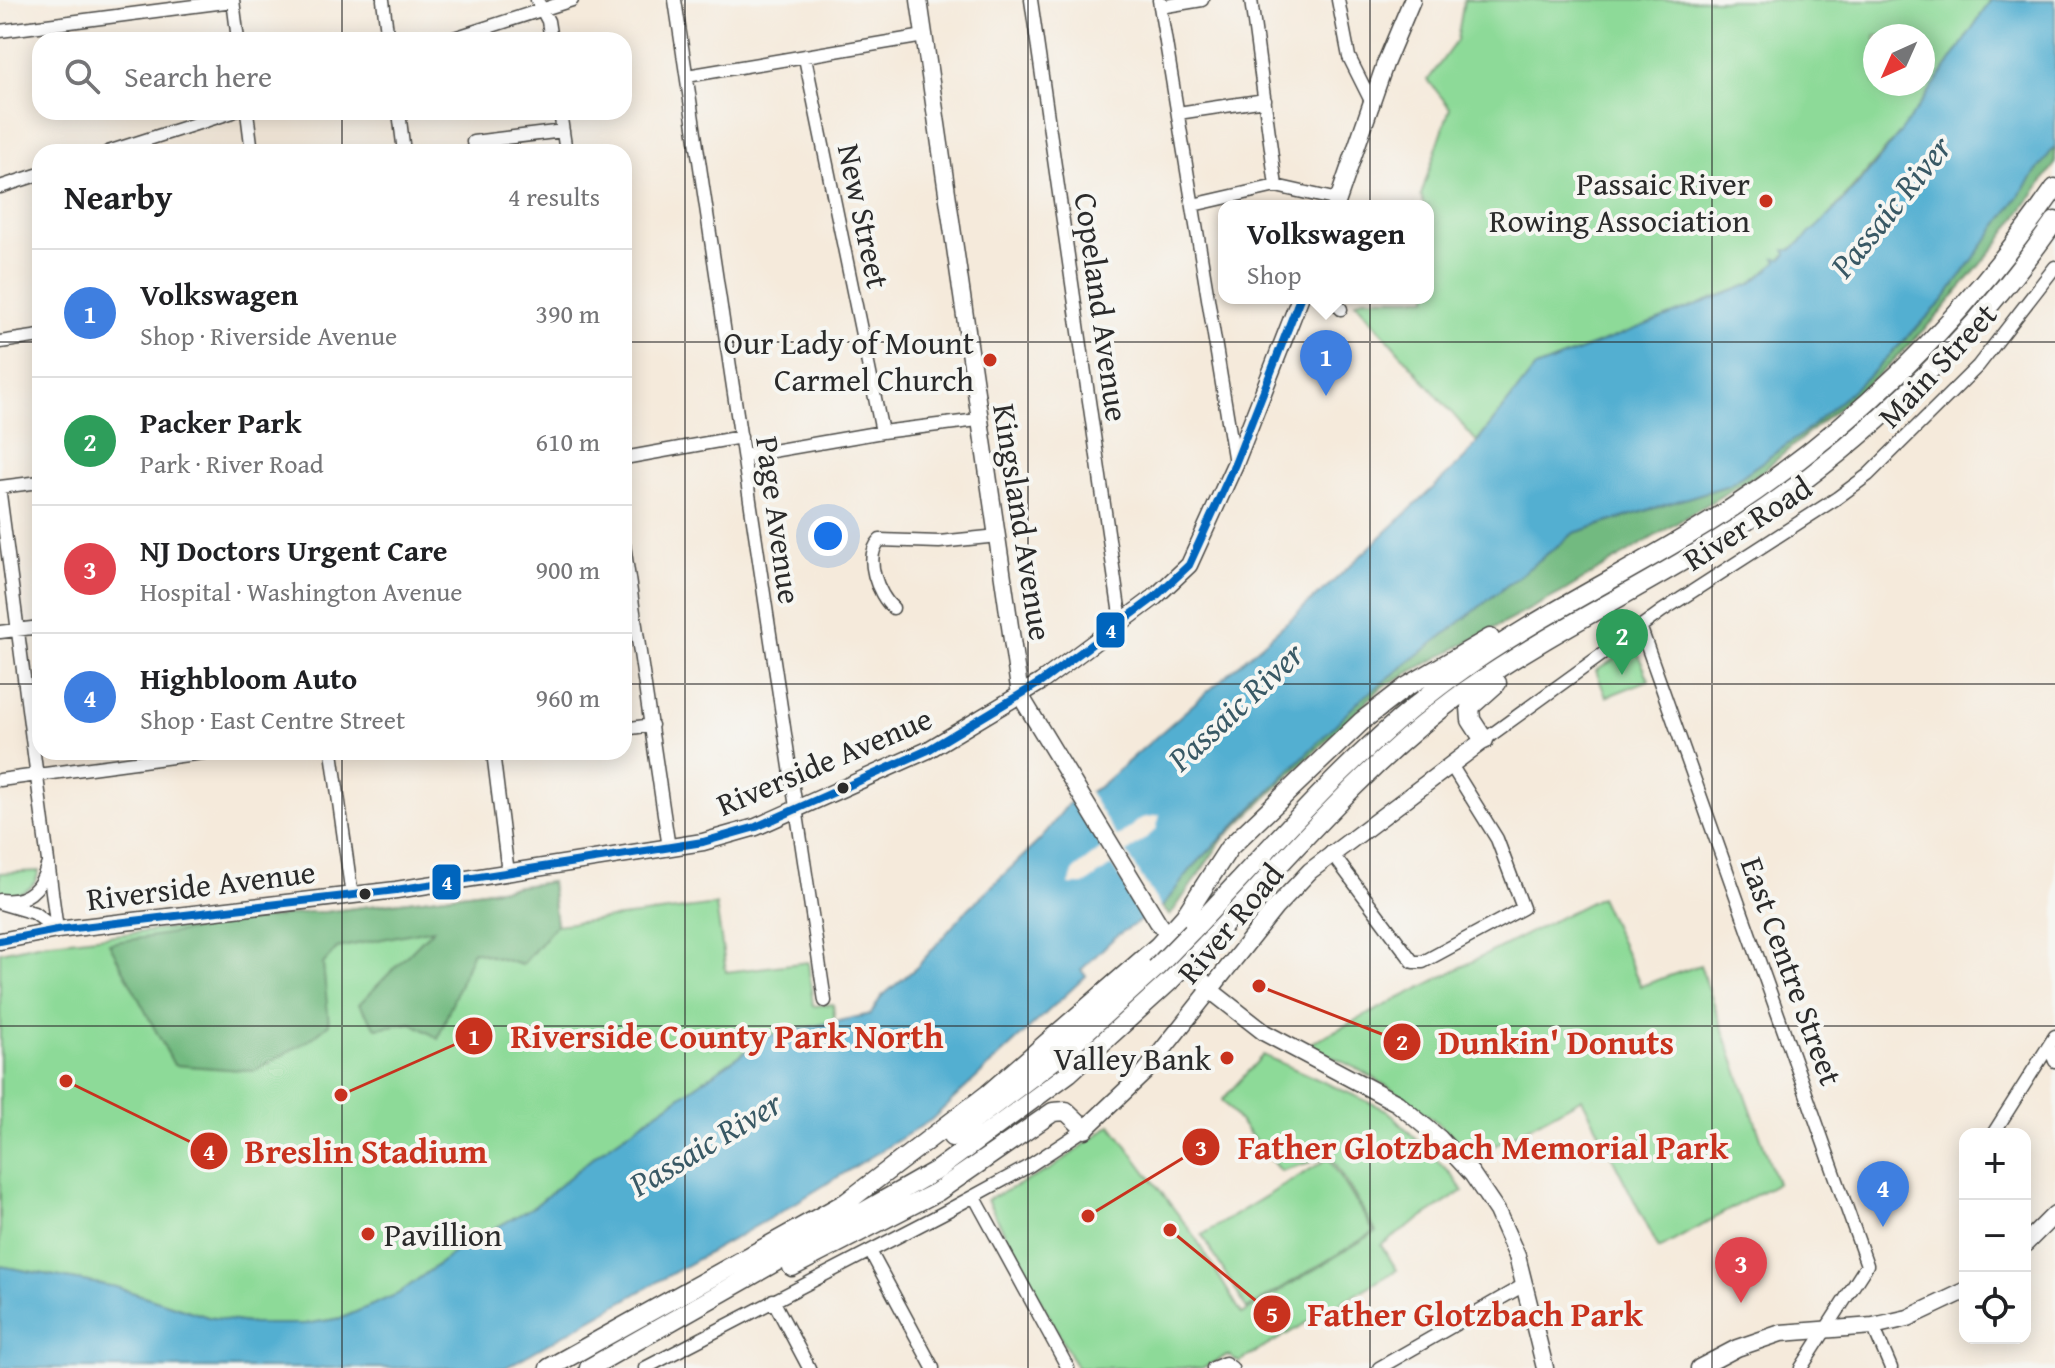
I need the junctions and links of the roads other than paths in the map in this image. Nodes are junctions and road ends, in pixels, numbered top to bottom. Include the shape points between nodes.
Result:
1 (383, 0) edge
2 (572, 0) edge
3 (675, 0) edge
4 (919, 0) edge
5 (1031, 0) edge
6 (1202, 0) edge
7 (1251, 0) edge
8 (1338, 0) edge
9 (1412, 0) edge
10 (233, 1) edge
11 (1160, 4) edge
12 (539, 5) edge
13 (0, 31) edge
14 (237, 32) edge
15 (387, 32) edge
16 (469, 32) edge
17 (550, 32) edge
18 (924, 36) junction
19 (805, 58) junction
20 (687, 76) junction
21 (1265, 100) junction
22 (1373, 105) junction
23 (1178, 113) junction
24 (208, 120) edge
25 (248, 120) edge
26 (400, 120) edge
27 (561, 120) edge
28 (563, 131) junction
29 (473, 142) dead end
30 (133, 144) edge
31 (251, 144) edge
32 (403, 144) edge
33 (565, 144) edge
34 (32, 177) edge
35 (1276, 186) junction
36 (0, 187) edge
37 (2055, 188) edge
38 (1326, 200) edge
39 (1338, 200) edge
40 (1193, 205) junction
41 (2055, 221) edge
42 (2055, 267) edge
43 (1298, 304) edge
44 (1337, 304) edge
45 (1341, 309) dead end
46 (32, 337) edge
47 (0, 342) edge
48 (978, 420) junction
49 (882, 432) junction
50 (741, 437) junction
51 (744, 456) junction
52 (632, 457) edge
53 (1235, 464) junction
54 (32, 483) edge
55 (0, 487) edge
56 (1849, 490) joint
57 (0, 494) edge
58 (998, 536) junction
59 (1667, 570) junction
60 (1565, 606) junction
61 (893, 608) dead end
62 (1121, 622) junction
63 (1640, 626) junction
64 (32, 628) edge
65 (18, 630) junction
66 (0, 632) edge
67 (632, 636) edge
68 (1020, 695) junction
69 (652, 725) junction
70 (632, 728) edge
71 (32, 730) edge
72 (1484, 740) junction
73 (36, 760) edge
74 (144, 760) edge
75 (333, 760) edge
76 (494, 760) edge
77 (1451, 765) junction
78 (38, 773) junction
79 (0, 780) edge
80 (795, 810) junction
81 (669, 848) junction
82 (1331, 852) junction
83 (49, 859) junction
84 (508, 873) junction
85 (352, 896) junction
86 (0, 901) edge
87 (1163, 928) junction
88 (57, 930) junction
89 (1199, 938) junction
90 (0, 941) edge
91 (1163, 975) junction
92 (1210, 990) junction
93 (825, 1001) dead end
94 (2052, 1041) edge
95 (2055, 1061) edge
96 (1997, 1128) edge
97 (1085, 1129) junction
98 (974, 1196) junction
99 (844, 1204) junction
100 (2055, 1214) edge
101 (2031, 1238) edge
102 (870, 1251) junction
103 (1524, 1285) junction
104 (1959, 1294) edge
105 (773, 1300) junction
106 (1873, 1326) junction
107 (1829, 1327) junction
108 (659, 1329) junction
109 (667, 1363) edge
110 (549, 1368) edge
111 (589, 1368) edge
112 (645, 1368) edge
113 (809, 1368) edge
114 (933, 1368) edge
115 (1068, 1368) edge
116 (1379, 1368) edge
117 (1545, 1368) edge
118 (1699, 1368) edge
119 (1801, 1368) edge
120 (1891, 1368) edge

1 - 15 street
2 - 12 street
3 - 20 street, Page Avenue
4 - 18 main road, Kingsland Avenue
5 - 62 street, Copeland Avenue
6 - 11 street
7 - 21 street
8 - 22 street via 1349,57
9 - 22 main road
10 - 13 street
10 - 14 street
11 - 23 street
12 - 16 street
12 - 17 street
18 - 19 street
18 - 48 main road, Kingsland Avenue
19 - 20 street
19 - 49 street, New Street
20 - 50 street, Page Avenue
21 - 23 street
21 - 35 street
22 - 39 main road
23 - 40 street
24 - 30 street
25 - 31 street
26 - 32 street
27 - 28 street
28 - 29 street
28 - 33 street
34 - 36 street
35 - 38 street
35 - 40 street
37 - 60 highway via 1957,314 1842,426 1712,521
40 - 53 street
41 - 59 highway via 1972,327 1879,419 1776,501
42 - 56 street, Main Street via 1978,366
43 - 53 main road, Riverside Avenue
44 - 45 street
46 - 47 street
48 - 49 street
48 - 58 main road, Kingsland Avenue
49 - 51 street
50 - 51 street, Page Avenue
50 - 52 street
51 - 80 street, Page Avenue
53 - 62 main road, Riverside Avenue via 1189,565
54 - 55 street
56 - 63 street, River Road
57 - 65 street
58 - 61 street via 880,540 874,562 880,597
58 - 68 main road, Kingsland Avenue
59 - 72 highway via 1475,701 1471,720
59 - 89 highway via 1514,658 1437,713
60 - 87 highway via 1540,610 1425,675 1374,711 1229,848 1185,916
60 - 89 highway via 1478,659 1400,718 1330,784
62 - 68 main road, Riverside Avenue
63 - 72 street, River Road
63 - 107 street, East Centre Street via 1867,1265
64 - 65 street
65 - 66 street
65 - 71 street
67 - 69 street
68 - 80 main road, Riverside Avenue via 928,750
68 - 87 main road, Kingsland Avenue
69 - 70 street
69 - 81 street
72 - 77 main road, River Road
73 - 78 street
74 - 78 street
75 - 85 street
76 - 84 street
77 - 82 main road, River Road
77 - 82 street via 1497,839 1523,908 1423,962 1413,962
78 - 79 street
78 - 83 street
80 - 81 main road, Riverside Avenue via 732,835
80 - 93 street, Page Avenue
81 - 84 main road, Riverside Avenue
82 - 92 main road, River Road via 1283,899
83 - 86 street via 34,892
83 - 88 street
84 - 85 main road, Riverside Avenue
85 - 88 main road, Riverside Avenue
86 - 88 street via 34,913
87 - 92 main road, Kingsland Avenue
87 - 99 highway via 988,1094
88 - 90 main road, Riverside Avenue
89 - 91 highway, bridge
91 - 99 highway via 1007,1098
91 - 108 highway via 1069,1073 964,1152
92 - 97 main road, River Road via 1145,1072
92 - 103 main road, Kingsland Avenue via 1265,1033 1397,1103 1439,1138 1497,1211
94 - 95 street
94 - 96 street
97 - 98 street, River Road
97 - 108 highway via 1072,1115 1053,1112 914,1205
98 - 102 street, River Road
98 - 115 street
99 - 110 highway
100 - 101 main road
102 - 105 street, River Road
102 - 114 street
103 - 116 street
103 - 117 main road, Kingsland Avenue
104 - 106 main road via 1919,1314
105 - 109 street, River Road
105 - 113 street
106 - 107 main road
106 - 120 street
107 - 118 main road via 1759,1340
107 - 119 street
108 - 111 highway
109 - 112 street, River Road

